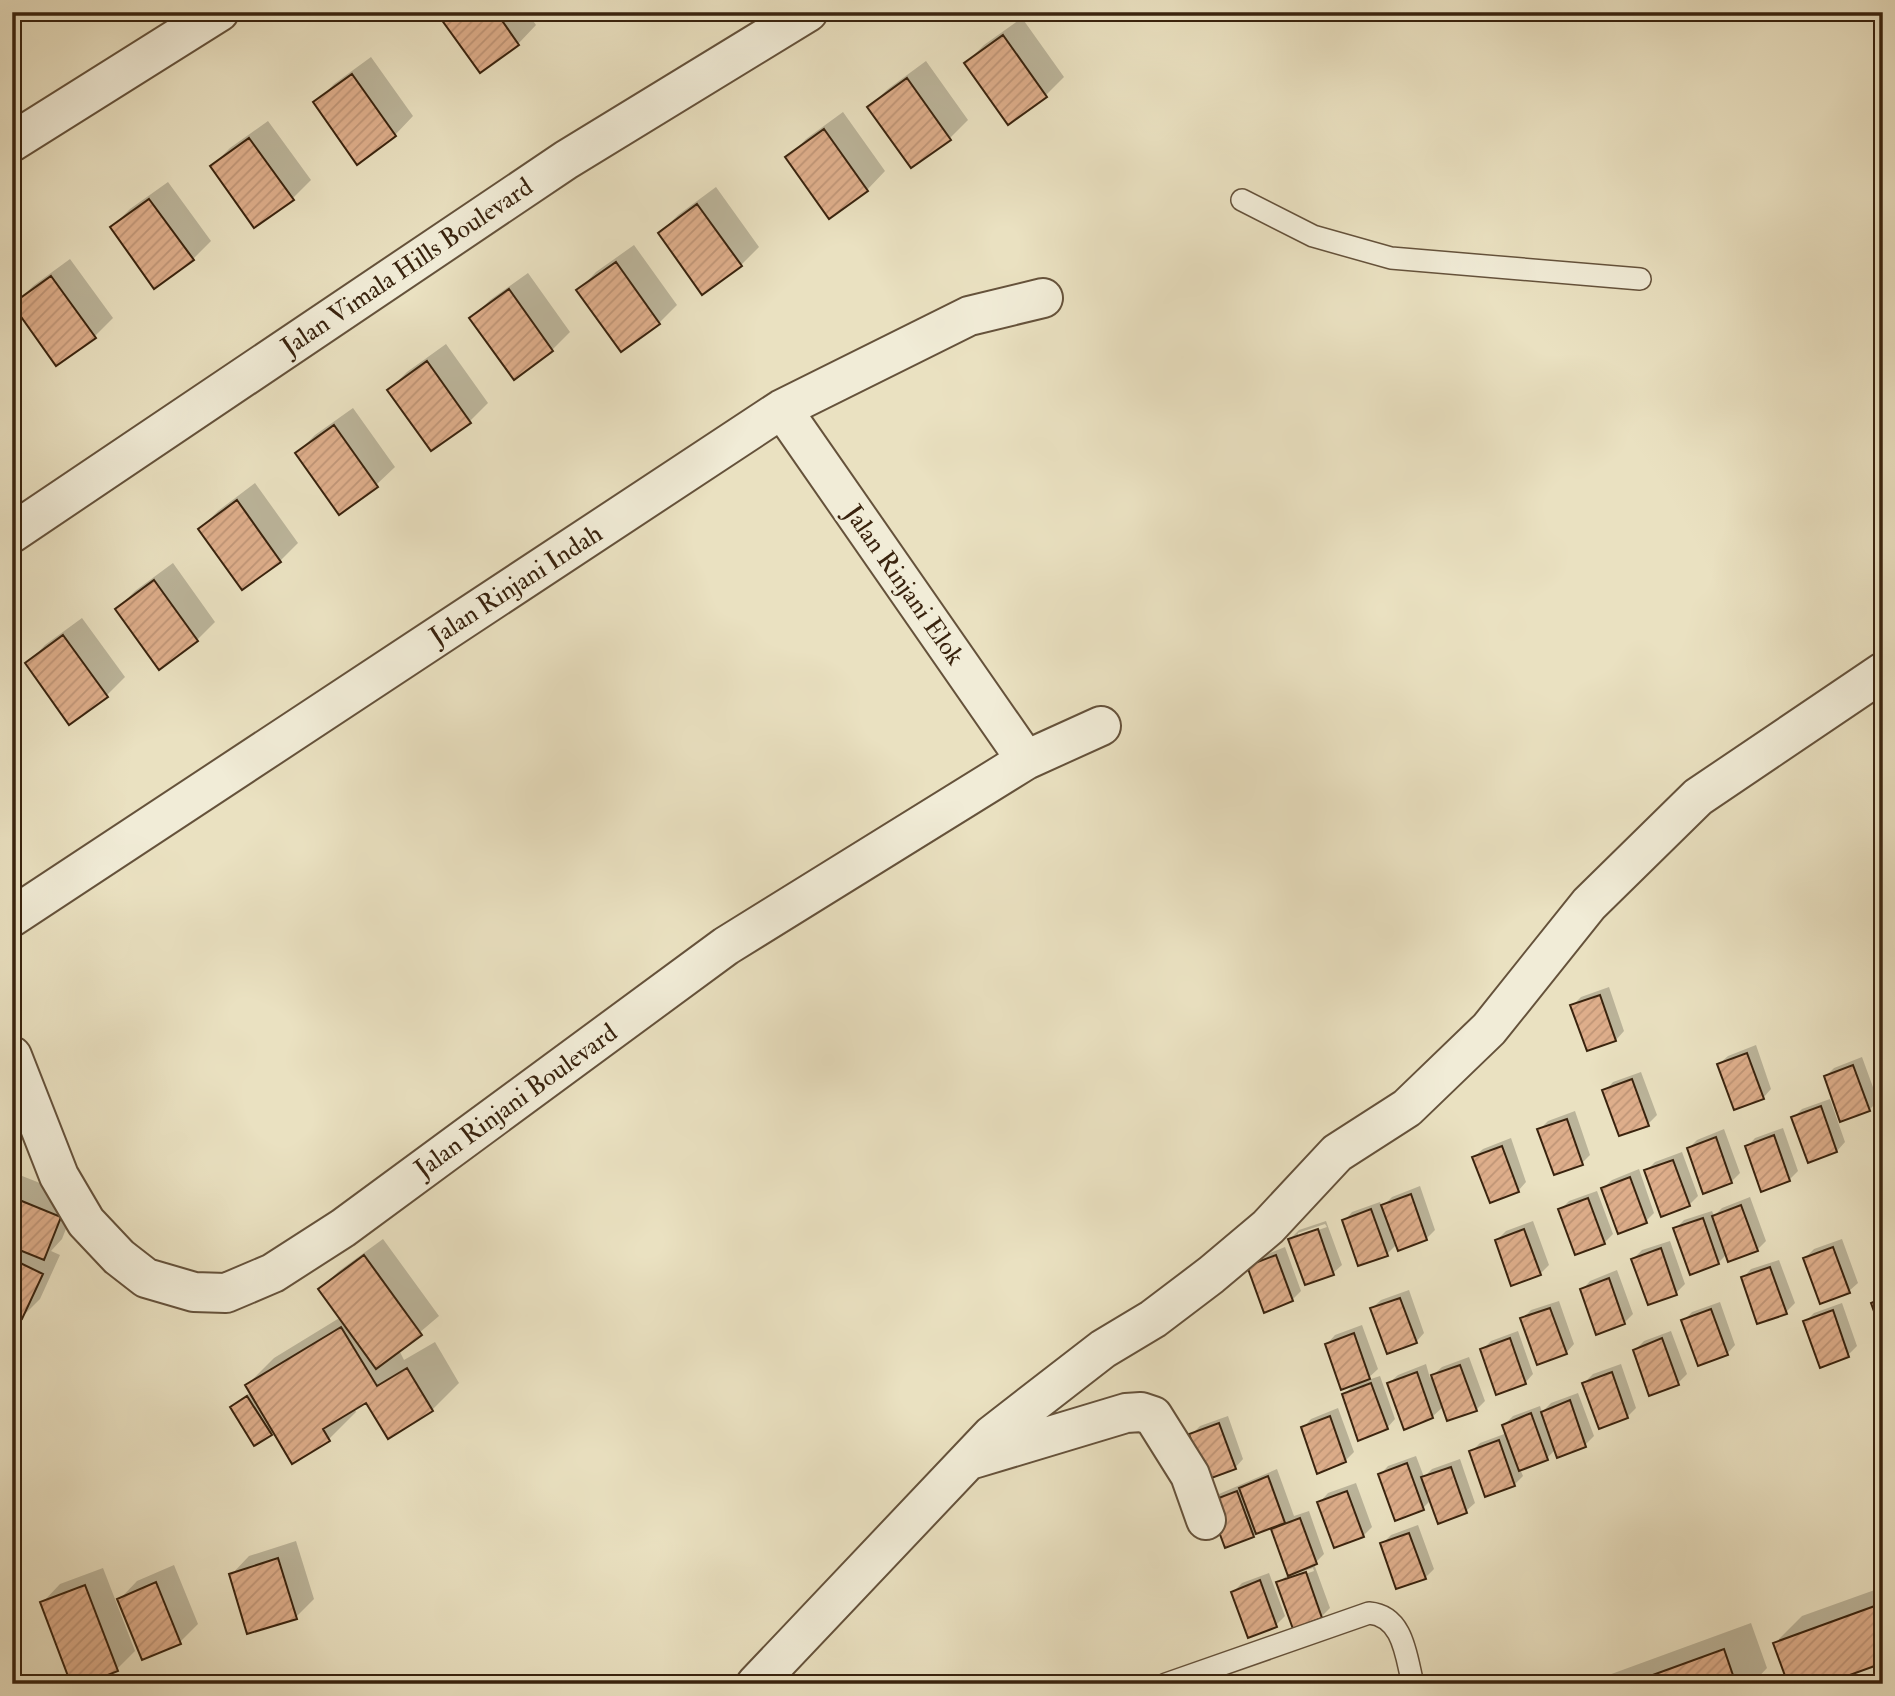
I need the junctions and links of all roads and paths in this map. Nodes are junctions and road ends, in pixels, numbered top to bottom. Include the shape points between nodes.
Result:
1 (219, 12) edge
2 (808, 12) edge
3 (12, 142) edge
4 (1242, 200) dead end
5 (1640, 279) dead end
6 (1043, 298) dead end
7 (782, 409) junction
8 (12, 533) edge
9 (1883, 672) edge
10 (1101, 726) dead end
11 (1026, 760) junction
12 (12, 917) edge
13 (12, 1056) edge
14 (964, 1462) junction
15 (1206, 1520) dead end
16 (756, 1684) edge
17 (1166, 1684) edge
18 (1413, 1684) edge

1 - 3 street
2 - 8 street, Jalan Vimala Hills Boulevard via 566,160
4 - 5 lane via 1313,236 1391,258
6 - 7 street, Jalan Rinjani Indah via 969,316
7 - 11 street, Jalan Rinjani Elok
7 - 12 street, Jalan Rinjani Indah
9 - 14 street via 1698,797 1589,904 1489,1029 1407,1108 1337,1153 1268,1227 1211,1275 1153,1319 1103,1349
10 - 11 street, Jalan Rinjani Boulevard
11 - 13 street, Jalan Rinjani Boulevard via 726,946 343,1228 273,1273 226,1293 194,1292 146,1278 86,1222 59,1176
14 - 15 street via 1141,1412 1153,1416 1189,1475
14 - 16 street
17 - 18 lane via 1369,1613 1395,1626

